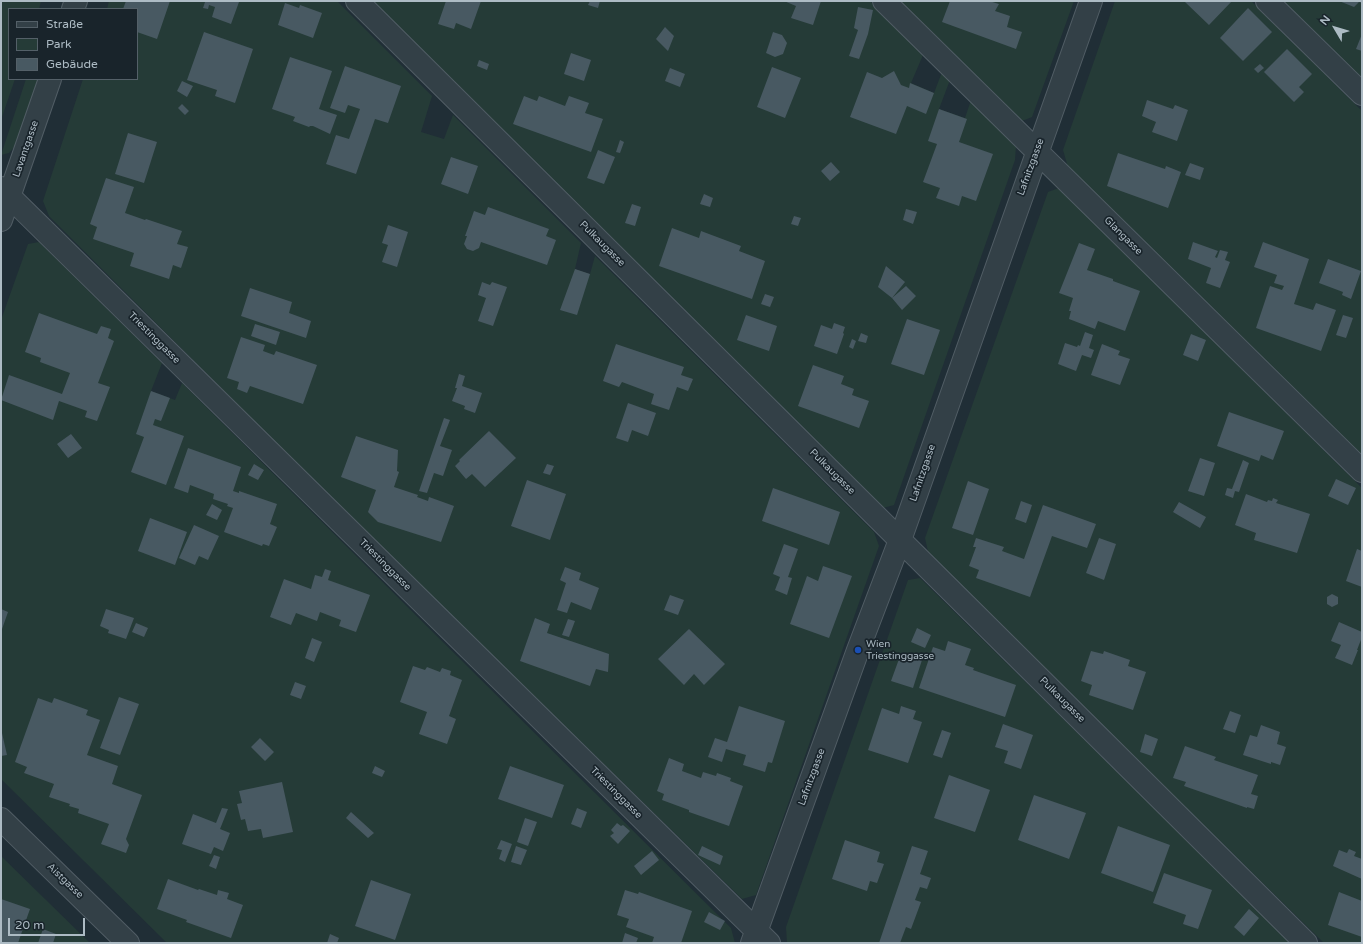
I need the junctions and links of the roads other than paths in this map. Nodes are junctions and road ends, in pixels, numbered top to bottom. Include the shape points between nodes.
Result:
1 (357, 1) edge
2 (884, 1) edge
3 (1091, 1) edge
4 (1267, 1) edge
5 (50, 80) edge
6 (1362, 94) edge
7 (1037, 152) junction
8 (5, 192) edge
9 (1, 220) edge
10 (1362, 471) edge
11 (900, 540) junction
12 (1, 819) edge
13 (759, 939) edge
14 (128, 943) edge
15 (1306, 943) edge

1 - 11 street, Pulkaugasse
2 - 7 street, Glangasse
3 - 7 street, Lafnitzgasse
4 - 6 street
5 - 8 street, Lavantgasse
7 - 10 street, Glangasse
7 - 11 street, Lafnitzgasse
8 - 9 street, Lavantgasse
8 - 13 street, Triestinggasse
11 - 13 street, Lafnitzgasse via 858,650
11 - 15 street, Pulkaugasse
12 - 14 street, Aistgasse

